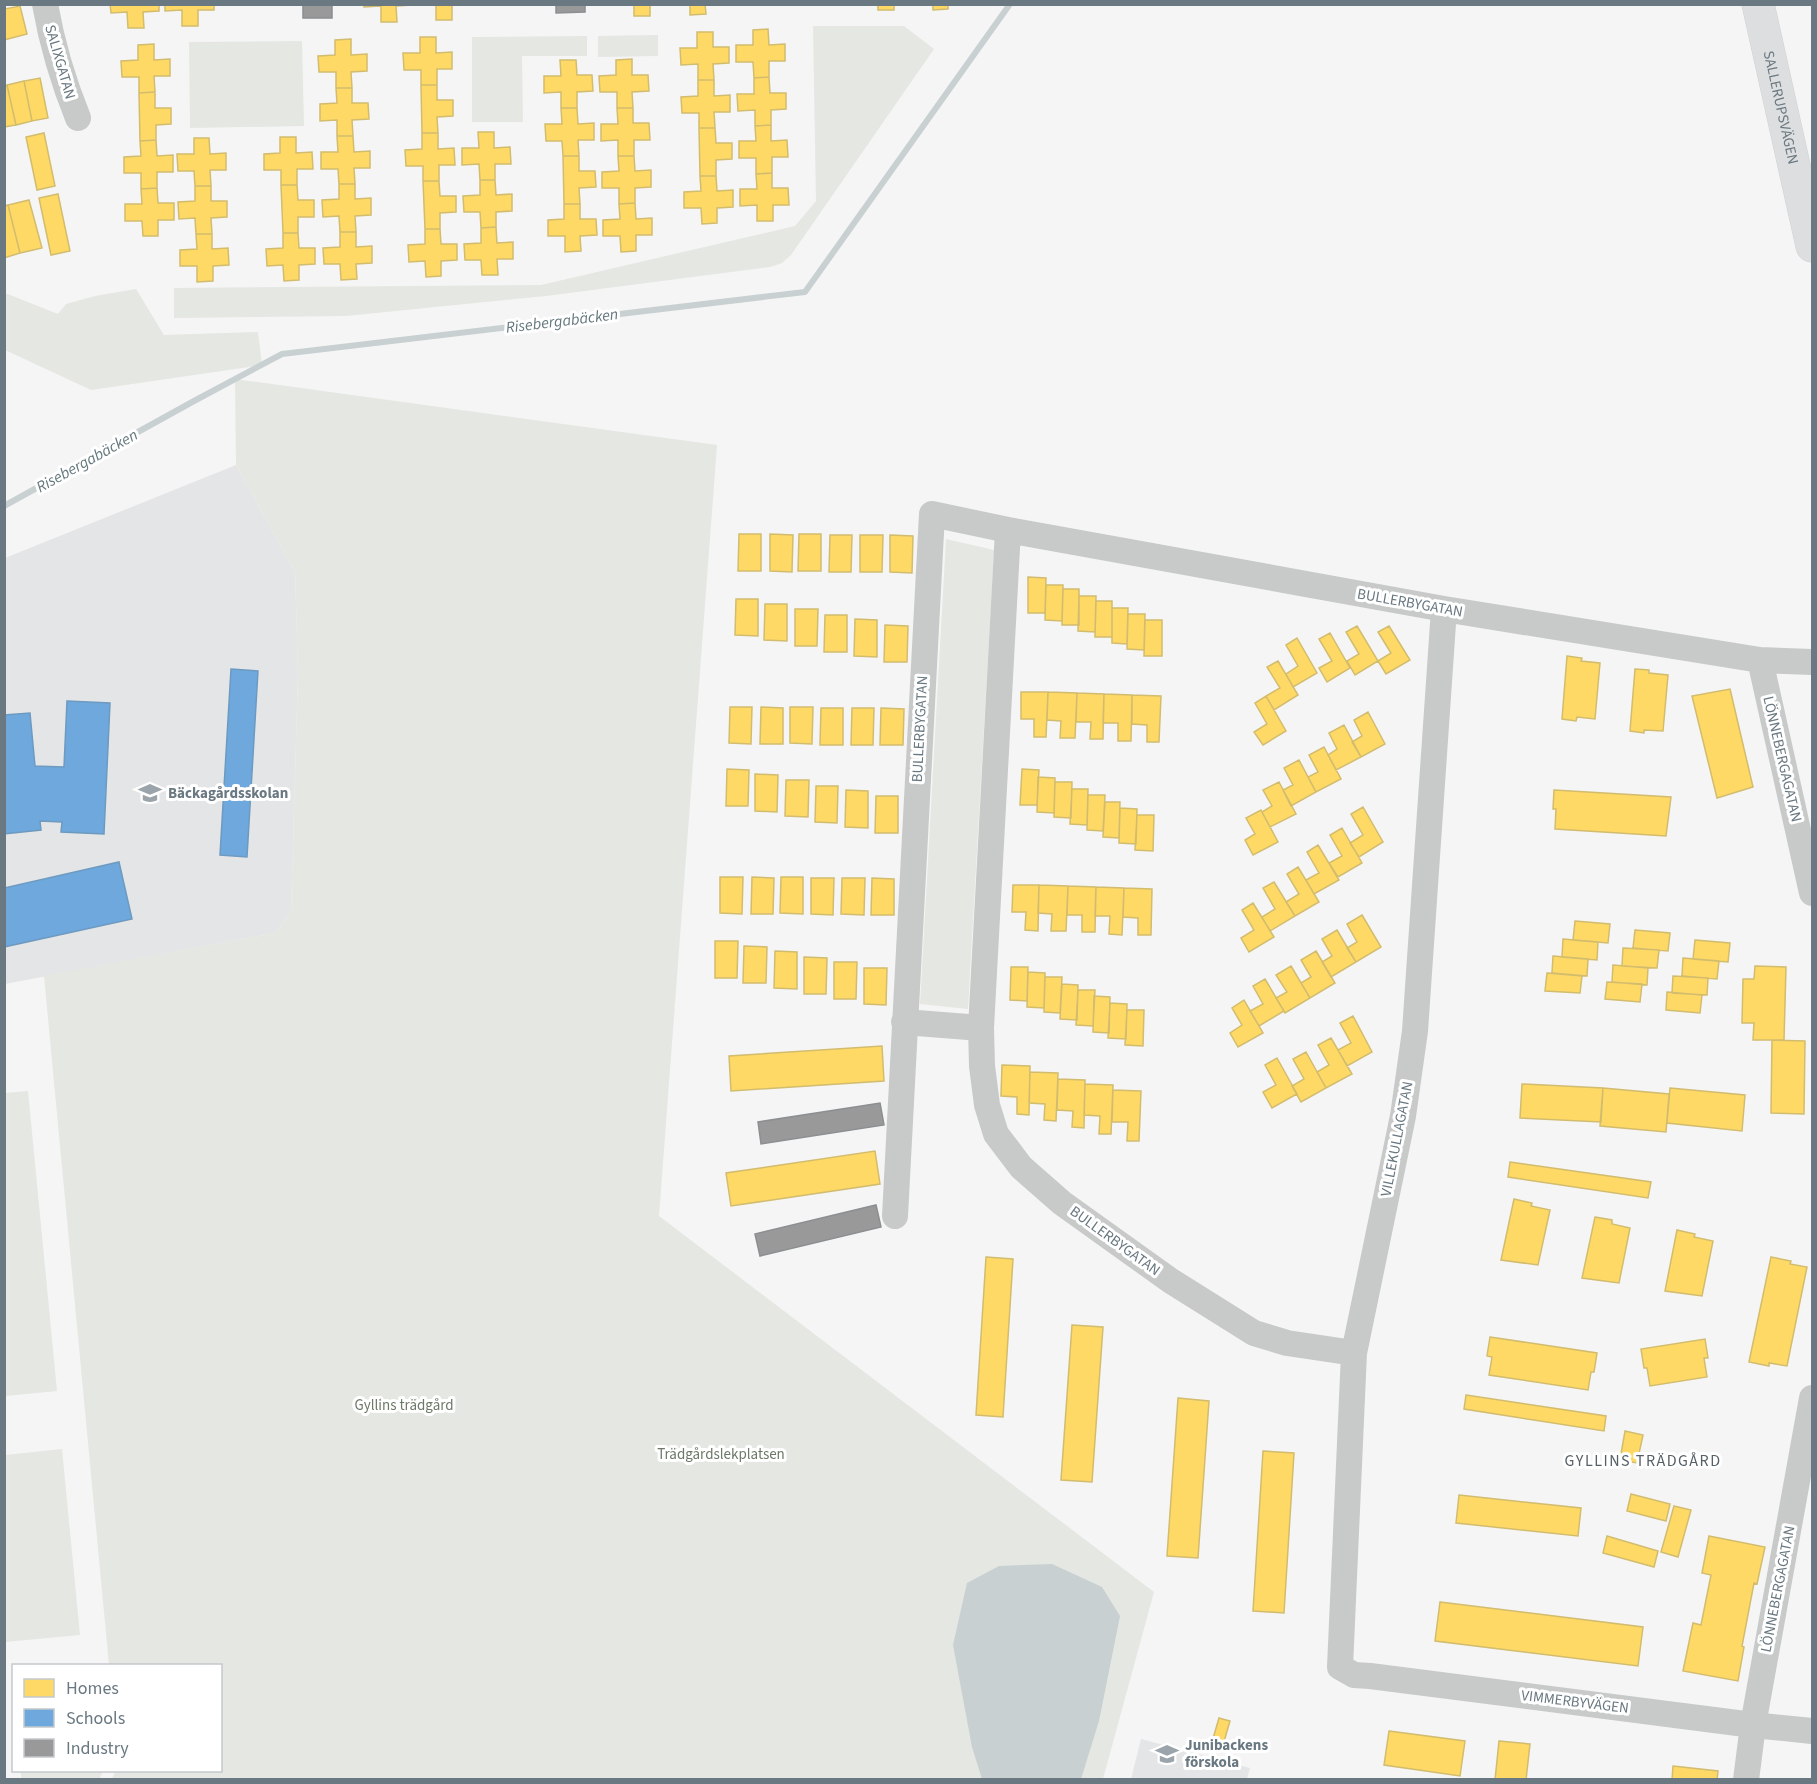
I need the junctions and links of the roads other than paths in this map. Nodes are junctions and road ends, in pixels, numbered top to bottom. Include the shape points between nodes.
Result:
1 (45, 4) edge
2 (1758, 4) edge
3 (78, 118) dead end
4 (1812, 246) edge
5 (1008, 530) junction
6 (1444, 609) junction
7 (1760, 660) junction
8 (1812, 662) edge
9 (1812, 893) edge
10 (903, 1022) junction
11 (981, 1028) junction
12 (895, 1216) dead end
13 (1354, 1353) junction
14 (1812, 1398) edge
15 (1340, 1667) joint
16 (1753, 1725) junction
17 (1812, 1731) edge
18 (1746, 1779) edge

1 - 3 street, SALIXGATAN via 54,48
2 - 4 main road, SALLERUPSVÄGEN
5 - 6 street, BULLERBYGATAN
5 - 10 street, BULLERBYGATAN via 932,514
5 - 11 street, BULLERBYGATAN
6 - 7 street, BULLERBYGATAN
6 - 13 street, VILLEKULLAGATAN via 1415,1031 1403,1116
7 - 8 street, BULLERBYGATAN
7 - 9 street, LÖNNEBERGAGATAN
10 - 11 street
10 - 12 street, BULLERBYGATAN
11 - 13 street, BULLERBYGATAN via 981,1066 996,1134 1021,1167 1062,1203 1171,1281 1254,1333 1287,1343
13 - 15 street, VILLEKULLAGATAN
14 - 16 street, LÖNNEBERGAGATAN
15 - 16 street, VIMMERBYVÄGEN via 1354,1675
16 - 17 street, VIMMERBYVÄGEN
16 - 18 street, LÖNNEBERGAGATAN

